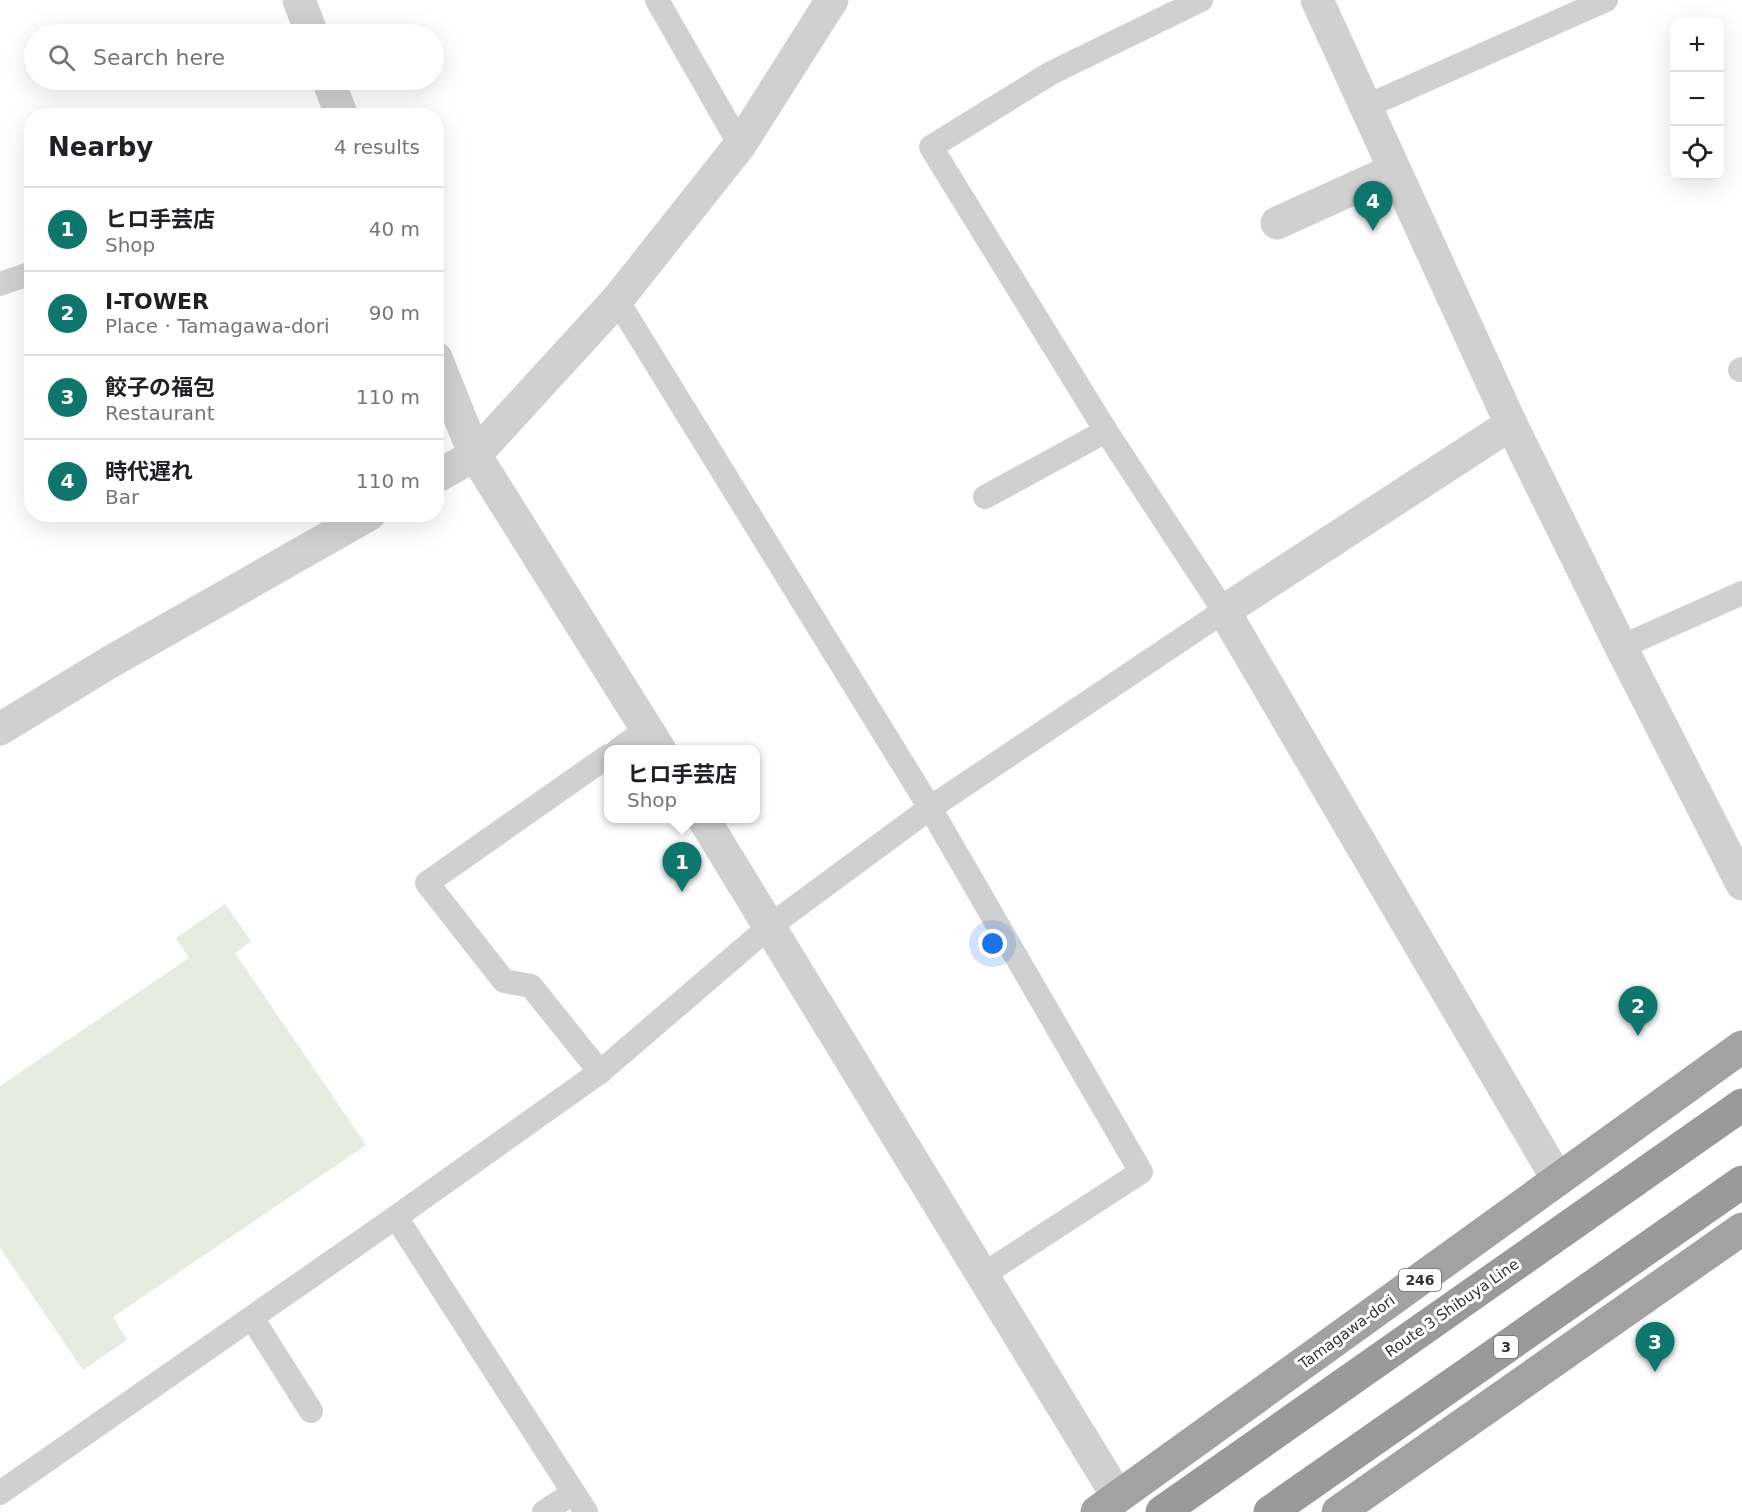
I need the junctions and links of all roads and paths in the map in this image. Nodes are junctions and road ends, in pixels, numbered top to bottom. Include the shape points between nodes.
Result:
1 (299, 0) edge
2 (657, 0) edge
3 (832, 0) edge
4 (1201, 0) edge
5 (1317, 0) edge
6 (1606, 0) edge
7 (308, 24) edge
8 (332, 90) edge
9 (1365, 107) junction
10 (339, 108) edge
11 (740, 145) junction
12 (1394, 170) junction
13 (1277, 223) dead end
14 (24, 276) edge
15 (0, 284) edge
16 (618, 300) junction
17 (444, 378) edge
18 (1511, 424) junction
19 (1106, 431) junction
20 (475, 455) junction
21 (444, 472) edge
22 (985, 497) dead end
23 (356, 522) edge
24 (1742, 593) edge
25 (1224, 610) junction
26 (1621, 647) junction
27 (0, 729) edge
28 (654, 739) edge
29 (634, 745) edge
30 (604, 760) edge
31 (930, 808) junction
32 (706, 823) edge
33 (1742, 884) edge
34 (770, 926) junction
35 (1742, 1047) edge
36 (600, 1072) junction
37 (1742, 1105) edge
38 (1558, 1180) junction
39 (1742, 1182) edge
40 (396, 1217) junction
41 (1742, 1229) edge
42 (981, 1276) junction
43 (252, 1318) junction
44 (311, 1411) dead end
45 (0, 1493) edge
46 (580, 1502) edge
47 (1108, 1504) edge
48 (544, 1512) edge
49 (1162, 1512) edge
50 (1270, 1512) edge
51 (1338, 1512) edge

1 - 7 street
2 - 11 lane
3 - 11 street
4 - 19 lane via 1050,73 931,147
5 - 9 street
6 - 9 lane
8 - 10 street
9 - 12 street
11 - 16 street
12 - 13 street
12 - 18 street
14 - 15 lane
16 - 20 street
16 - 31 lane
17 - 20 street
18 - 25 street
18 - 26 street
19 - 22 lane
19 - 25 lane
20 - 21 street
20 - 28 street
23 - 27 street
24 - 26 lane
25 - 31 lane
25 - 38 street
26 - 33 street
28 - 29 lane
30 - 36 lane via 428,883 504,981 531,986
31 - 34 lane
31 - 42 lane via 1142,1172
32 - 34 street
34 - 36 lane
34 - 42 street
35 - 38 highway, Tamagawa-dori / 246
36 - 40 lane
37 - 49 highway, Route 3 Shibuya Line
38 - 47 highway, Tamagawa-dori / 246
39 - 50 highway, 3
40 - 43 lane
40 - 46 lane
41 - 51 highway
42 - 47 street
43 - 44 lane
43 - 45 lane
46 - 48 lane

